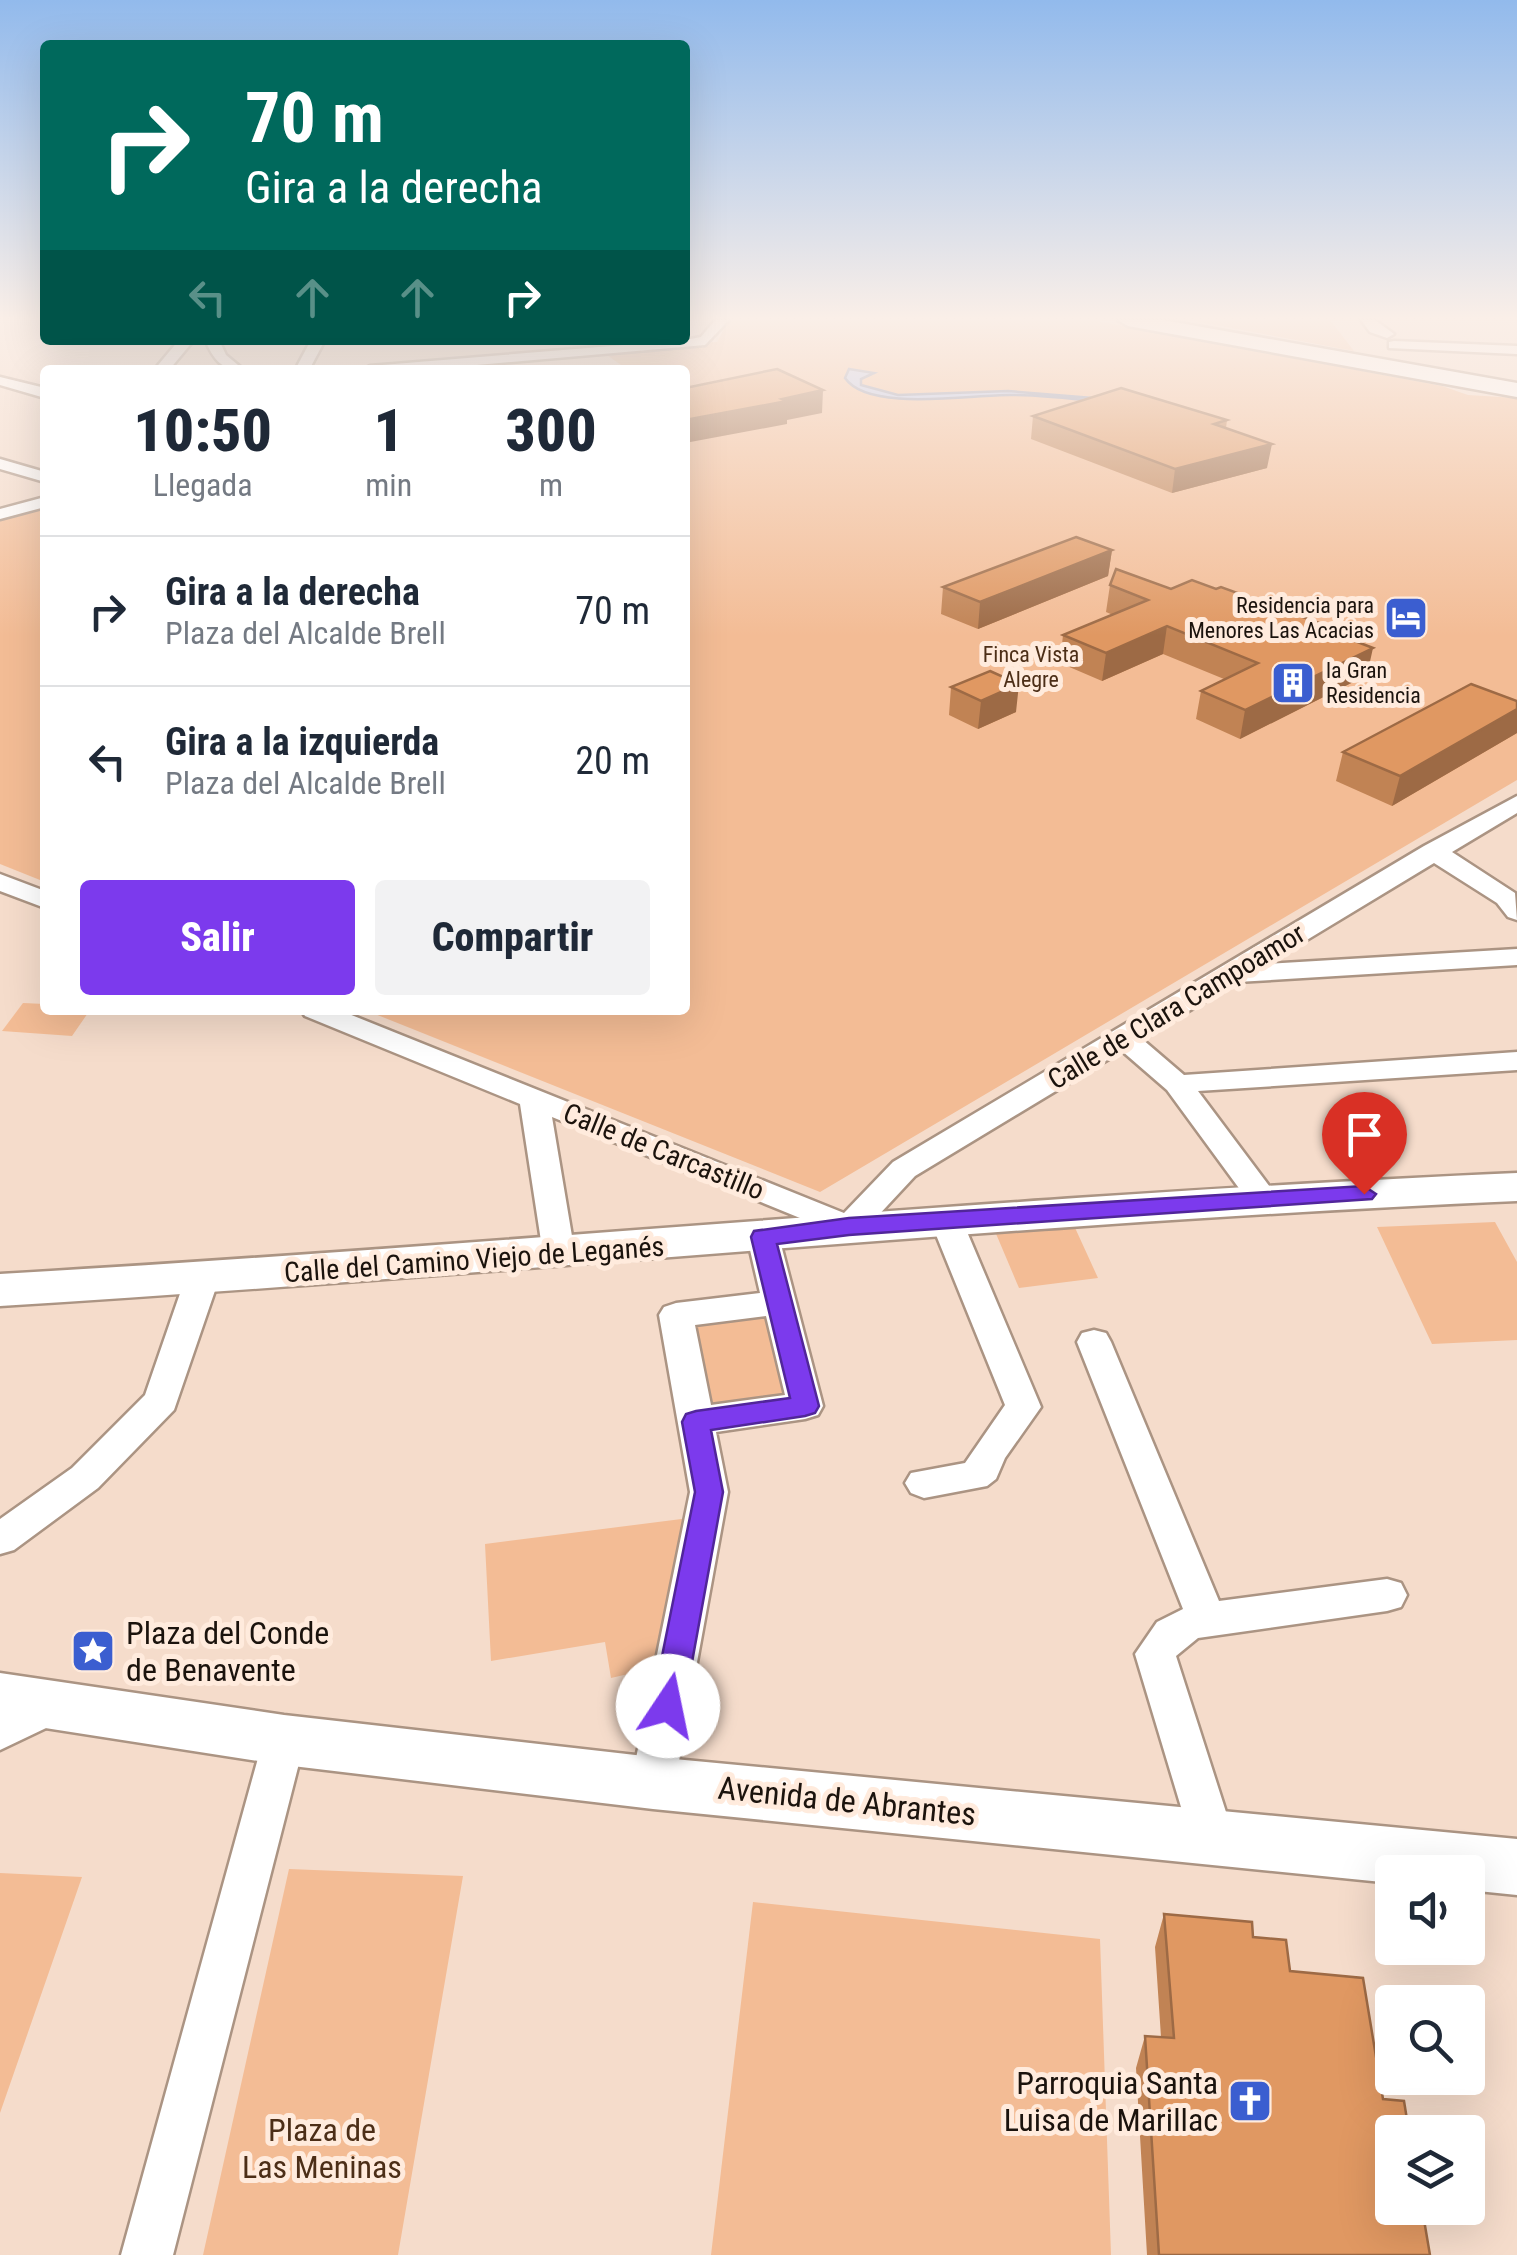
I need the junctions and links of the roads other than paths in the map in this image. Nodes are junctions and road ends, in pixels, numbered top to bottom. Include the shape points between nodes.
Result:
1 (0, 464) edge
2 (40, 476) edge
3 (40, 503) edge
4 (0, 514) edge
5 (1517, 803) edge
6 (1433, 852) junction
7 (0, 882) edge
8 (40, 898) edge
9 (1513, 902) edge
10 (1517, 957) edge
11 (1226, 974) junction
12 (327, 1015) edge
13 (1124, 1038) junction
14 (1517, 1062) edge
15 (1177, 1084) junction
16 (534, 1099) junction
17 (1517, 1187) edge
18 (1262, 1199) junction
19 (946, 1220) junction
20 (849, 1226) junction
21 (763, 1237) junction
22 (559, 1254) junction
23 (202, 1279) junction
24 (0, 1290) edge
25 (778, 1303) junction
26 (1094, 1342) dead end
27 (696, 1422) junction
28 (924, 1484) dead end
29 (0, 1540) edge
30 (1387, 1595) dead end
31 (1207, 1619) junction
32 (25, 1701) edge
33 (0, 1731) edge
34 (284, 1740) junction
35 (653, 1783) junction
36 (1212, 1837) junction
37 (1517, 1867) edge
38 (147, 2255) edge

1 - 2 street
3 - 4 street
5 - 6 street, Calle de Clara Campoamor
6 - 9 street
6 - 11 street, Calle de Clara Campoamor
7 - 8 street
10 - 11 street
11 - 13 street, Calle de Clara Campoamor
12 - 16 street, Calle de Carcastillo
13 - 15 street
13 - 20 street, Calle de Clara Campoamor via 904,1169
14 - 15 street
15 - 18 street
16 - 20 street, Calle de Carcastillo
16 - 22 street, Calle de Carcastillo
17 - 18 street, Calle del Camino Viejo de Leganés
18 - 19 street, Calle del Camino Viejo de Leganés
19 - 20 street, Calle del Camino Viejo de Leganés
19 - 28 street via 1023,1408 974,1476
20 - 21 street, Calle del Camino Viejo de Leganés
21 - 22 street, Calle del Camino Viejo de Leganés
21 - 25 street
22 - 23 street, Calle del Camino Viejo de Leganés
23 - 24 street, Calle del Camino Viejo de Leganés
23 - 29 street via 160,1400 86,1478
25 - 27 street via 676,1314
25 - 27 street via 805,1406
26 - 31 street
27 - 35 street via 709,1492
30 - 31 street
31 - 36 street via 1166,1634 1155,1654
32 - 33 street
32 - 34 street, Avenida de Abrantes
34 - 35 street, Avenida de Abrantes
34 - 38 street
35 - 36 street, Avenida de Abrantes
36 - 37 street, Avenida de Abrantes

